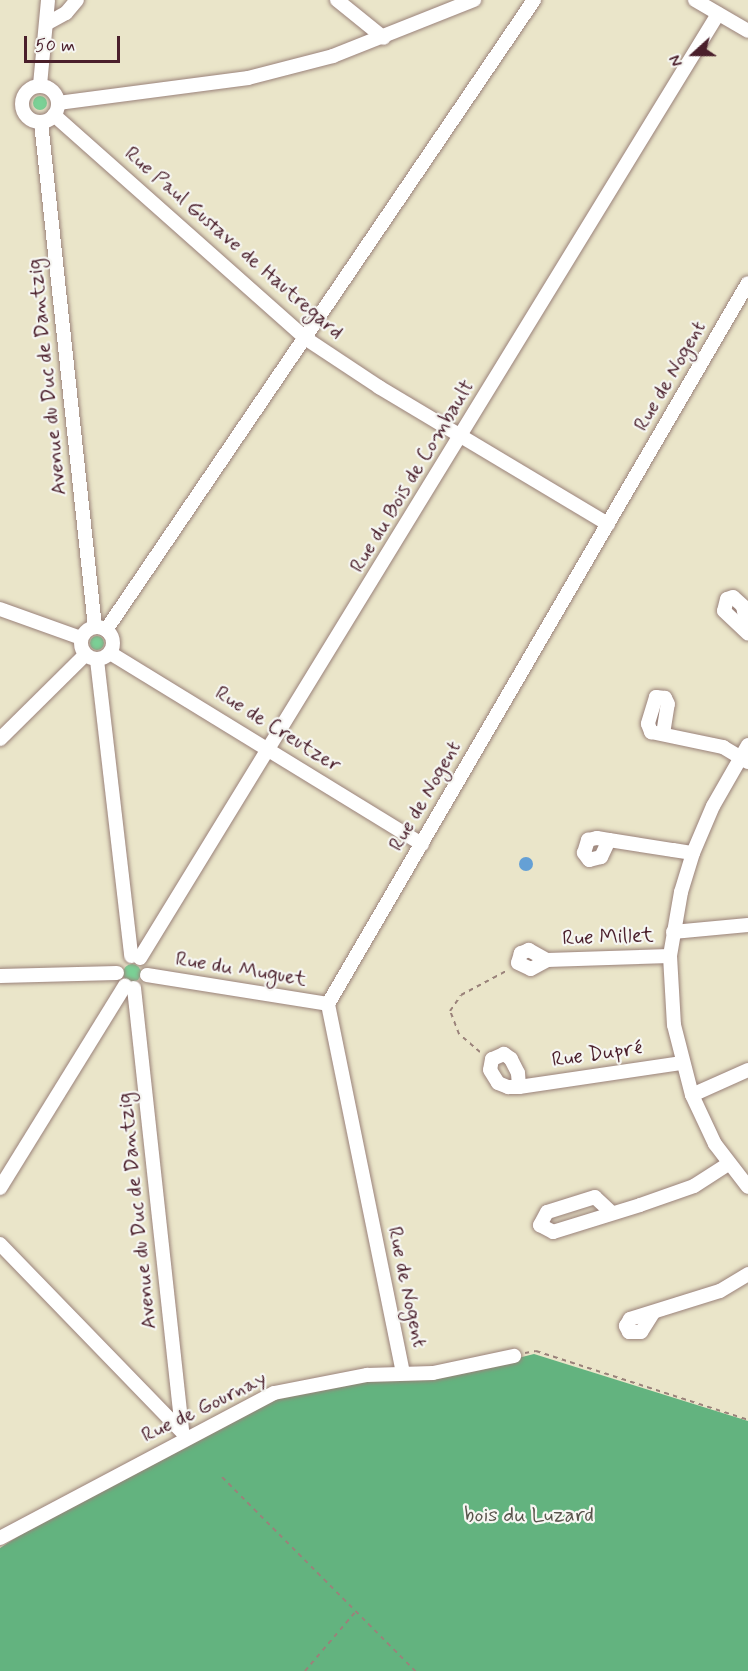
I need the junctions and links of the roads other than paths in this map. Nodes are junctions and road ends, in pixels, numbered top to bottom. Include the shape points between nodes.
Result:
1 (48, 0) edge
2 (77, 0) edge
3 (337, 0) edge
4 (474, 0) edge
5 (534, 0) edge
6 (695, 0) edge
7 (718, 14) junction
8 (46, 24) junction
9 (748, 31) edge
10 (384, 38) junction
11 (40, 85) junction
12 (56, 109) junction
13 (41, 122) junction
14 (748, 283) edge
15 (306, 338) junction
16 (460, 437) junction
17 (608, 524) junction
18 (0, 609) edge
19 (101, 628) junction
20 (81, 638) junction
21 (97, 656) junction
22 (663, 734) dead end
23 (0, 738) edge
24 (748, 745) edge
25 (271, 748) junction
26 (744, 760) edge
27 (609, 840) dead end
28 (422, 844) junction
29 (693, 854) junction
30 (748, 925) edge
31 (673, 932) junction
32 (670, 956) junction
33 (135, 957) junction
34 (518, 963) road end
35 (117, 973) junction
36 (147, 975) junction
37 (0, 976) edge
38 (129, 987) junction
39 (328, 1004) junction
40 (682, 1064) junction
41 (748, 1070) edge
42 (519, 1087) junction
43 (692, 1095) junction
44 (728, 1164) junction
45 (748, 1187) edge
46 (0, 1188) edge
47 (612, 1213) dead end
48 (0, 1244) edge
49 (748, 1275) edge
50 (653, 1313) dead end
51 (514, 1356) road end
52 (403, 1373) junction
53 (184, 1434) junction
54 (0, 1538) edge

1 - 8 street
2 - 8 street via 66,13
3 - 10 street
4 - 10 street
5 - 15 street
6 - 7 street
7 - 9 street
7 - 16 street, Rue du Bois de Combault
8 - 11 street
10 - 12 street via 248,78
11 - 12 street via 51,89
11 - 13 street via 24,93 21,105 30,119
12 - 13 street
12 - 15 street, Rue Paul Gustave de Hautregard
13 - 19 street, Avenue du Duc de Dantzig
14 - 17 street, Rue de Nogent
15 - 16 street, Rue Paul Gustave de Hautregard
15 - 19 street
16 - 17 street, Rue Paul Gustave de Hautregard
16 - 25 street, Rue du Bois de Combault
17 - 28 street, Rue de Nogent
18 - 20 street
19 - 20 street
19 - 21 street, Avenue du Duc de Dantzig via 113,638
20 - 21 street
21 - 23 street
21 - 25 street, Rue de Creutzer
21 - 33 street
22 - 26 street via 723,747
24 - 26 street
25 - 28 street, Rue de Creutzer
25 - 33 street, Rue du Bois de Combault
26 - 29 street via 713,806
27 - 29 street
28 - 39 street, Rue de Nogent
29 - 31 street
30 - 31 street
31 - 32 street
32 - 34 street, Rue Millet via 547,960 529,950 521,953
32 - 40 street via 672,1008
33 - 35 street via 120,962
33 - 36 street via 147,966
35 - 37 street
35 - 38 street
36 - 38 street
36 - 39 street, Rue du Muguet
38 - 46 street
38 - 53 street, Avenue du Duc de Dantzig
39 - 52 street, Rue de Nogent
40 - 42 street, Rue Dupré
40 - 43 street
41 - 43 street
42 - 42 street via 511,1059 504,1054 492,1059 490,1070 498,1083
43 - 44 street
44 - 45 street
44 - 47 street via 694,1186
48 - 53 street
49 - 50 street via 720,1291
51 - 52 street, Rue de Gournay via 434,1373
52 - 53 street, Rue de Gournay via 367,1375 274,1393
53 - 54 street, Rue de Gournay

